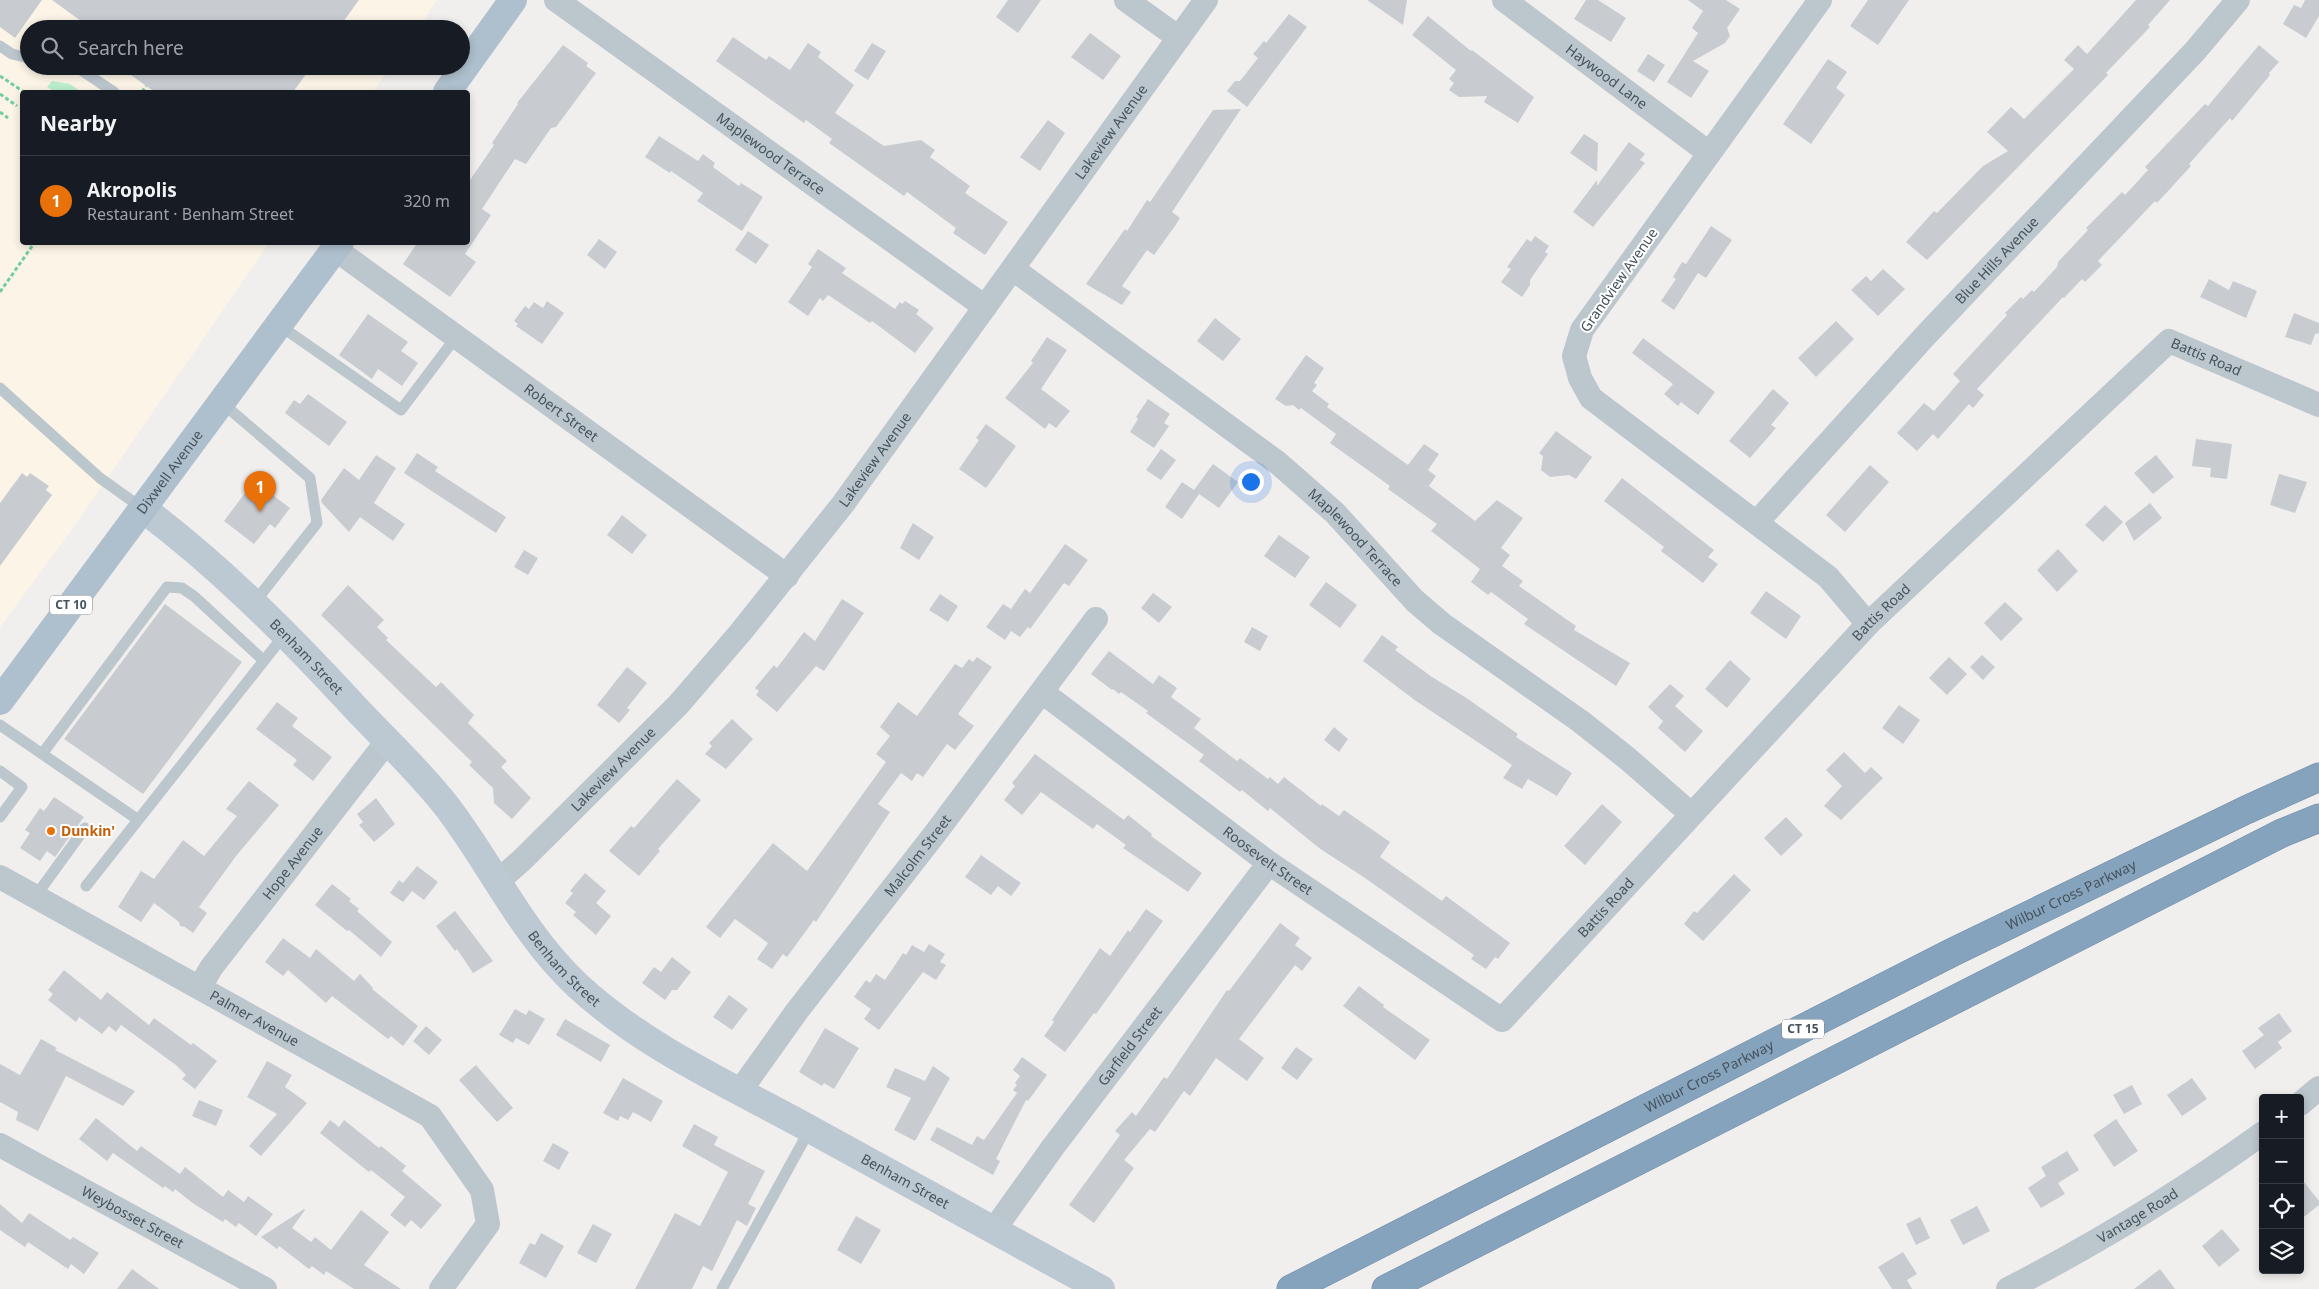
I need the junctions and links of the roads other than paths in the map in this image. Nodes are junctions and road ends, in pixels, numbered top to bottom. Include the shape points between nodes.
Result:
1 (513, 0) edge
2 (556, 0) edge
3 (1126, 0) edge
4 (1206, 0) edge
5 (1504, 0) edge
6 (1820, 0) edge
7 (2238, 0) edge
8 (1528, 7) edge
9 (1179, 38) junction
10 (0, 46) edge
11 (20, 56) edge
12 (470, 60) edge
13 (89, 75) edge
14 (459, 75) edge
15 (111, 90) edge
16 (448, 90) edge
17 (1709, 153) junction
18 (338, 246) edge
19 (1013, 269) junction
20 (985, 307) junction
21 (279, 325) junction
22 (456, 337) junction
23 (0, 388) edge
24 (221, 402) junction
25 (2319, 405) edge
26 (142, 508) junction
27 (1757, 522) junction
28 (787, 576) junction
29 (254, 604) junction
30 (1096, 619) dead end
31 (1868, 624) junction
32 (286, 633) junction
33 (264, 660) junction
34 (1042, 692) junction
35 (0, 701) edge
36 (0, 725) edge
37 (388, 740) junction
38 (42, 754) junction
39 (0, 771) edge
40 (2319, 777) edge
41 (1691, 814) junction
42 (0, 817) edge
43 (2319, 818) edge
44 (138, 820) junction
45 (85, 828) dead end
46 (1269, 863) junction
47 (0, 878) edge
48 (497, 882) junction
49 (86, 886) dead end
50 (35, 897) junction
51 (200, 987) junction
52 (1502, 1020) joint
53 (2319, 1088) edge
54 (740, 1091) junction
55 (2304, 1101) edge
56 (810, 1129) junction
57 (2259, 1136) edge
58 (0, 1145) edge
59 (994, 1231) junction
60 (265, 1289) edge
61 (441, 1289) edge
62 (722, 1289) edge
63 (1101, 1289) edge
64 (1290, 1289) edge
65 (1386, 1289) edge
66 (2008, 1289) edge

1 - 12 main road
2 - 20 street, Maplewood Terrace
3 - 9 street
4 - 9 street, Lakeview Avenue
5 - 8 street, Haywood Lane
6 - 17 street, Grandview Avenue
7 - 27 street, Blue Hills Avenue via 2195,52 1926,335
8 - 17 street, Haywood Lane
9 - 19 street, Lakeview Avenue
10 - 11 lane
13 - 15 lane
14 - 16 main road
17 - 27 street, Grandview Avenue via 1582,330 1574,356 1580,378 1591,398
18 - 21 main road, Dixwell Avenue / CT 10
18 - 22 street, Robert Street
19 - 20 street, Lakeview Avenue
19 - 41 street, Maplewood Terrace via 1278,463 1335,513 1415,601 1442,624 1580,721
20 - 28 street, Lakeview Avenue via 844,504
21 - 22 lane via 401,410
21 - 24 main road, Dixwell Avenue / CT 10
22 - 28 street, Robert Street
23 - 26 lane via 100,478
24 - 26 main road, Dixwell Avenue / CT 10
24 - 29 lane via 310,478 318,524
25 - 31 street, Battis Road via 2169,341
26 - 29 main road, Benham Street via 181,537
26 - 35 main road, Dixwell Avenue / CT 10
27 - 31 street, Grandview Avenue via 1828,576
28 - 48 street, Lakeview Avenue via 678,705
29 - 32 main road, Benham Street
30 - 34 street, Malcolm Street
31 - 41 street, Battis Road
32 - 33 lane
32 - 37 main road, Benham Street
33 - 38 lane via 195,597 182,588 167,587
33 - 44 lane
34 - 46 street, Roosevelt Street
34 - 54 street, Malcolm Street via 797,1011
36 - 38 lane
37 - 48 main road, Benham Street via 450,810
37 - 51 street, Hope Avenue via 211,968
38 - 44 lane
39 - 42 lane via 22,787
40 - 64 highway, Wilbur Cross Parkway / CT 15 via 1953,952
41 - 52 street, Battis Road
43 - 65 highway via 2255,847
44 - 49 lane
45 - 50 lane
46 - 52 street, Roosevelt Street
46 - 59 street, Garfield Street via 1008,1207
47 - 50 street, Palmer Avenue
48 - 54 main road, Benham Street via 519,916 576,984 604,1008 664,1049
50 - 51 street, Palmer Avenue
51 - 61 street, Palmer Avenue via 430,1116 482,1190 488,1224
53 - 55 street
54 - 56 main road, Benham Street
56 - 59 main road, Benham Street
56 - 62 lane
57 - 66 street, Vantage Road via 2152,1209 2086,1249
58 - 60 street, Weybosset Street
59 - 63 main road, Benham Street

